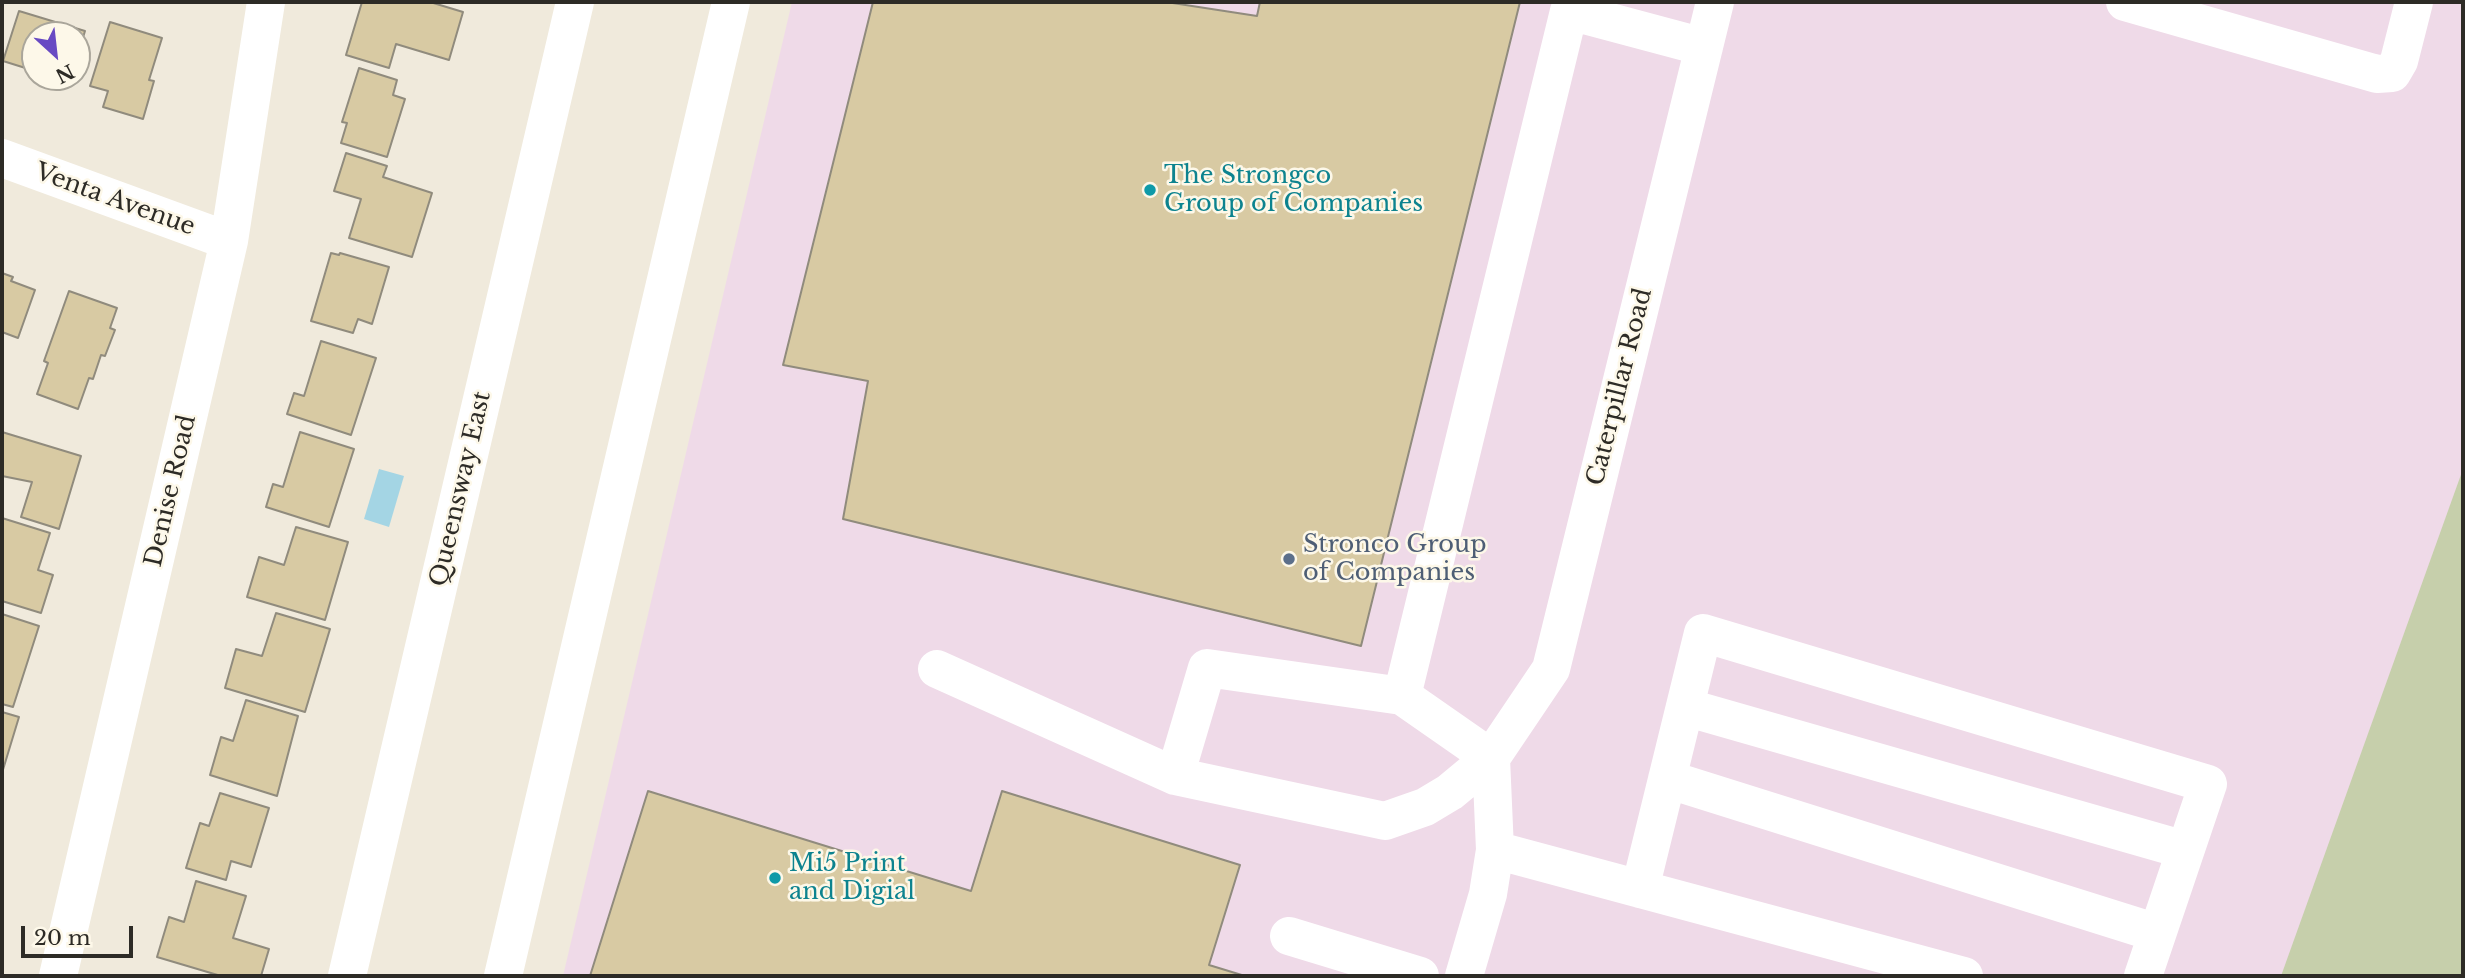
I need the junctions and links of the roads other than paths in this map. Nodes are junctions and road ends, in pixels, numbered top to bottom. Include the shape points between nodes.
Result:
1 (266, 2) edge
2 (575, 2) edge
3 (731, 2) edge
4 (1715, 2) edge
5 (2124, 2) edge
6 (2414, 2) edge
7 (1567, 6) edge
8 (1704, 47) junction
9 (2, 158) edge
10 (229, 241) junction
11 (937, 669) dead end
12 (1402, 696) junction
13 (1685, 707) junction
14 (1491, 758) junction
15 (1175, 776) junction
16 (1667, 779) junction
17 (1495, 850) junction
18 (2185, 850) junction
19 (1640, 889) junction
20 (2157, 933) junction
21 (1290, 936) dead end
22 (58, 976) edge
23 (347, 976) edge
24 (503, 976) edge
25 (1420, 976) edge
26 (1464, 976) edge
27 (1964, 976) edge
28 (2143, 976) edge

1 - 10 street, Denise Road
2 - 23 street, Queensway East
3 - 24 street
4 - 8 street, Caterpillar Road
5 - 6 street via 2377,74 2392,73 2399,61
7 - 8 street
7 - 12 street
8 - 14 street, Caterpillar Road via 1551,669
9 - 10 street, Venta Avenue
10 - 22 street, Denise Road
11 - 15 street, Caterpillar Road
12 - 14 street
12 - 15 street via 1207,668
13 - 16 street
13 - 18 street
13 - 18 street via 1703,633 2208,784
14 - 15 street, Caterpillar Road via 1425,807 1385,821
14 - 17 street
16 - 19 street
16 - 20 street
17 - 19 street
17 - 26 street via 1488,894
18 - 20 street
19 - 27 street
20 - 28 street
21 - 25 street

